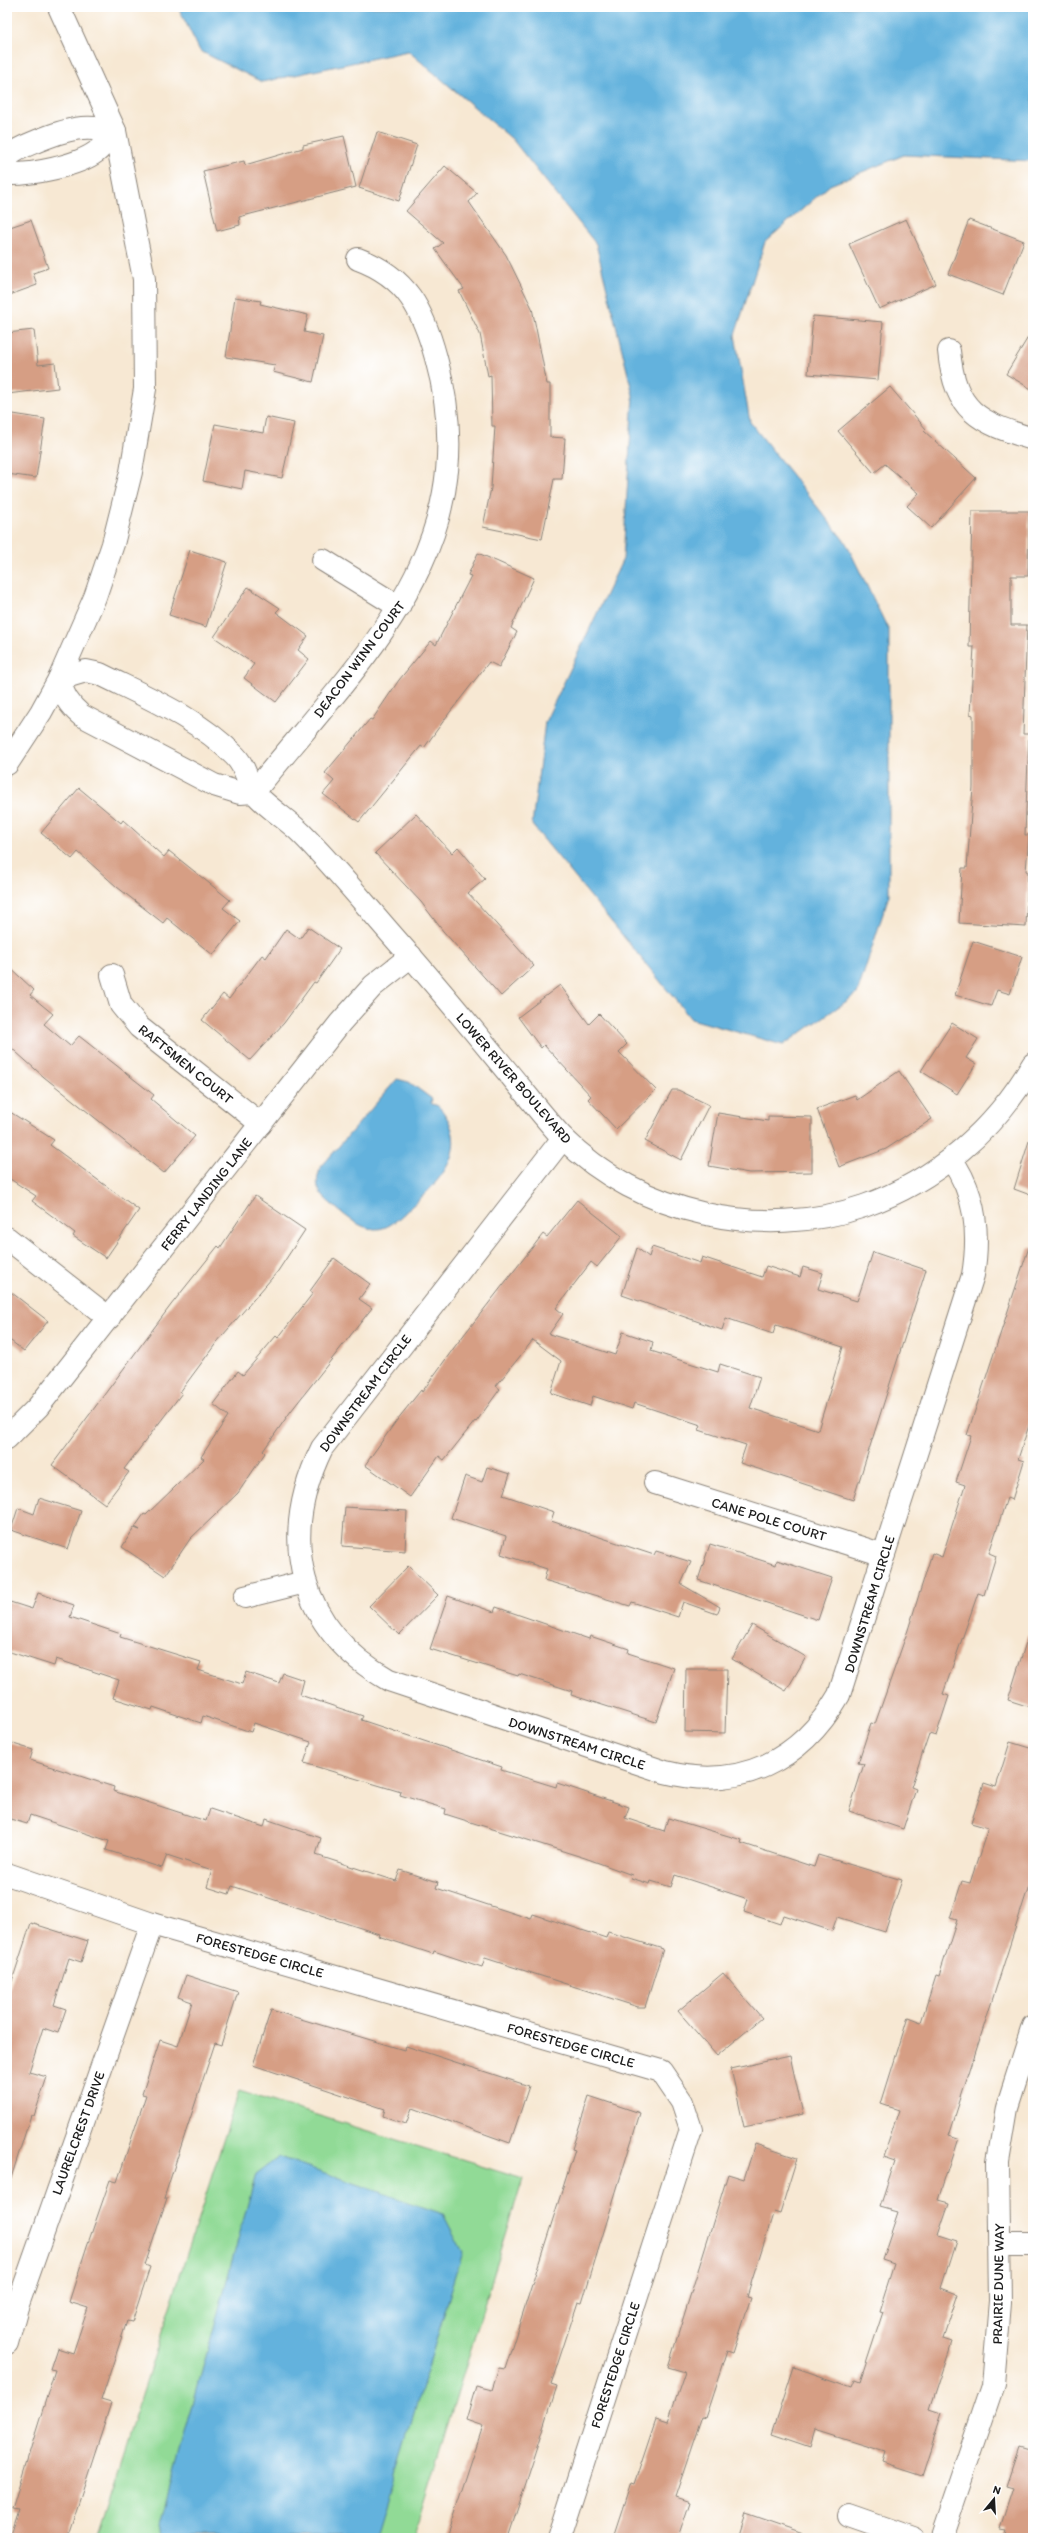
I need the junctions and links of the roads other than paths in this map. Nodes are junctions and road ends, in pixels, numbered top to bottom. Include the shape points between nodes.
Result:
1 (59, 7) edge
2 (115, 131) junction
3 (7, 157) edge
4 (7, 174) edge
5 (358, 259) dead end
6 (949, 351) dead end
7 (1033, 439) edge
8 (323, 560) dead end
9 (399, 607) junction
10 (59, 679) junction
11 (7, 764) edge
12 (254, 792) junction
13 (411, 956) junction
14 (112, 975) dead end
15 (1033, 1064) edge
16 (261, 1124) junction
17 (563, 1138) junction
18 (951, 1159) junction
19 (7, 1238) edge
20 (109, 1318) junction
21 (7, 1438) edge
22 (655, 1483) dead end
23 (884, 1555) junction
24 (305, 1582) junction
25 (245, 1597) dead end
26 (7, 1874) edge
27 (152, 1924) junction
28 (1033, 2026) edge
29 (1000, 2244) junction
30 (1033, 2244) edge
31 (7, 2342) edge
32 (849, 2516) dead end
33 (559, 2538) edge
34 (912, 2538) edge
35 (941, 2538) edge

1 - 2 street
2 - 3 street via 83,127 66,129
2 - 4 street via 96,152 85,158 34,172
2 - 10 street via 144,279 145,389 131,472 113,544 87,620
5 - 9 street, DEACON WINN COURT via 388,272 411,297 428,331 444,396 448,451 443,497 427,554
6 - 7 street via 954,381 967,406 990,424
8 - 9 street
9 - 12 street, DEACON WINN COURT via 359,662
10 - 11 street
10 - 12 street via 70,706 82,715 214,785 240,793
10 - 12 street, LOWER RIVER BOULEVARD via 86,671 100,674 178,714 233,754 243,765
12 - 13 street, LOWER RIVER BOULEVARD via 301,833
13 - 16 street, FERRY LANDING LANE via 382,978 356,1004
13 - 17 street, LOWER RIVER BOULEVARD
14 - 16 street, RAFTSMEN COURT via 121,1005 139,1027
15 - 18 street, LOWER RIVER BOULEVARD via 1003,1109
16 - 20 street, FERRY LANDING LANE
17 - 18 street, LOWER RIVER BOULEVARD via 604,1170 648,1195 696,1211 748,1220 804,1219 854,1210 902,1189
17 - 24 street, DOWNSTREAM CIRCLE via 322,1448 307,1484 299,1526 300,1564
18 - 23 street, DOWNSTREAM CIRCLE via 967,1186 972,1202 977,1238 976,1256 968,1292
19 - 20 street
20 - 21 street, FERRY LANDING LANE via 38,1407
22 - 23 street, CANE POLE COURT
23 - 24 street, DOWNSTREAM CIRCLE via 846,1678 830,1711 806,1739 777,1761 740,1775 719,1778 681,1776 665,1772 389,1680 370,1670 338,1642 318,1613
24 - 25 street
26 - 27 street, FORESTEDGE CIRCLE
27 - 31 street, LAURELCREST DRIVE via 17,2307
27 - 33 street, FORESTEDGE CIRCLE via 660,2071 682,2102 691,2129
28 - 29 street, PRAIRIE DUNE WAY via 1006,2108 998,2162
29 - 30 street
29 - 35 street, PRAIRIE DUNE WAY via 1000,2302 993,2385
32 - 34 street

